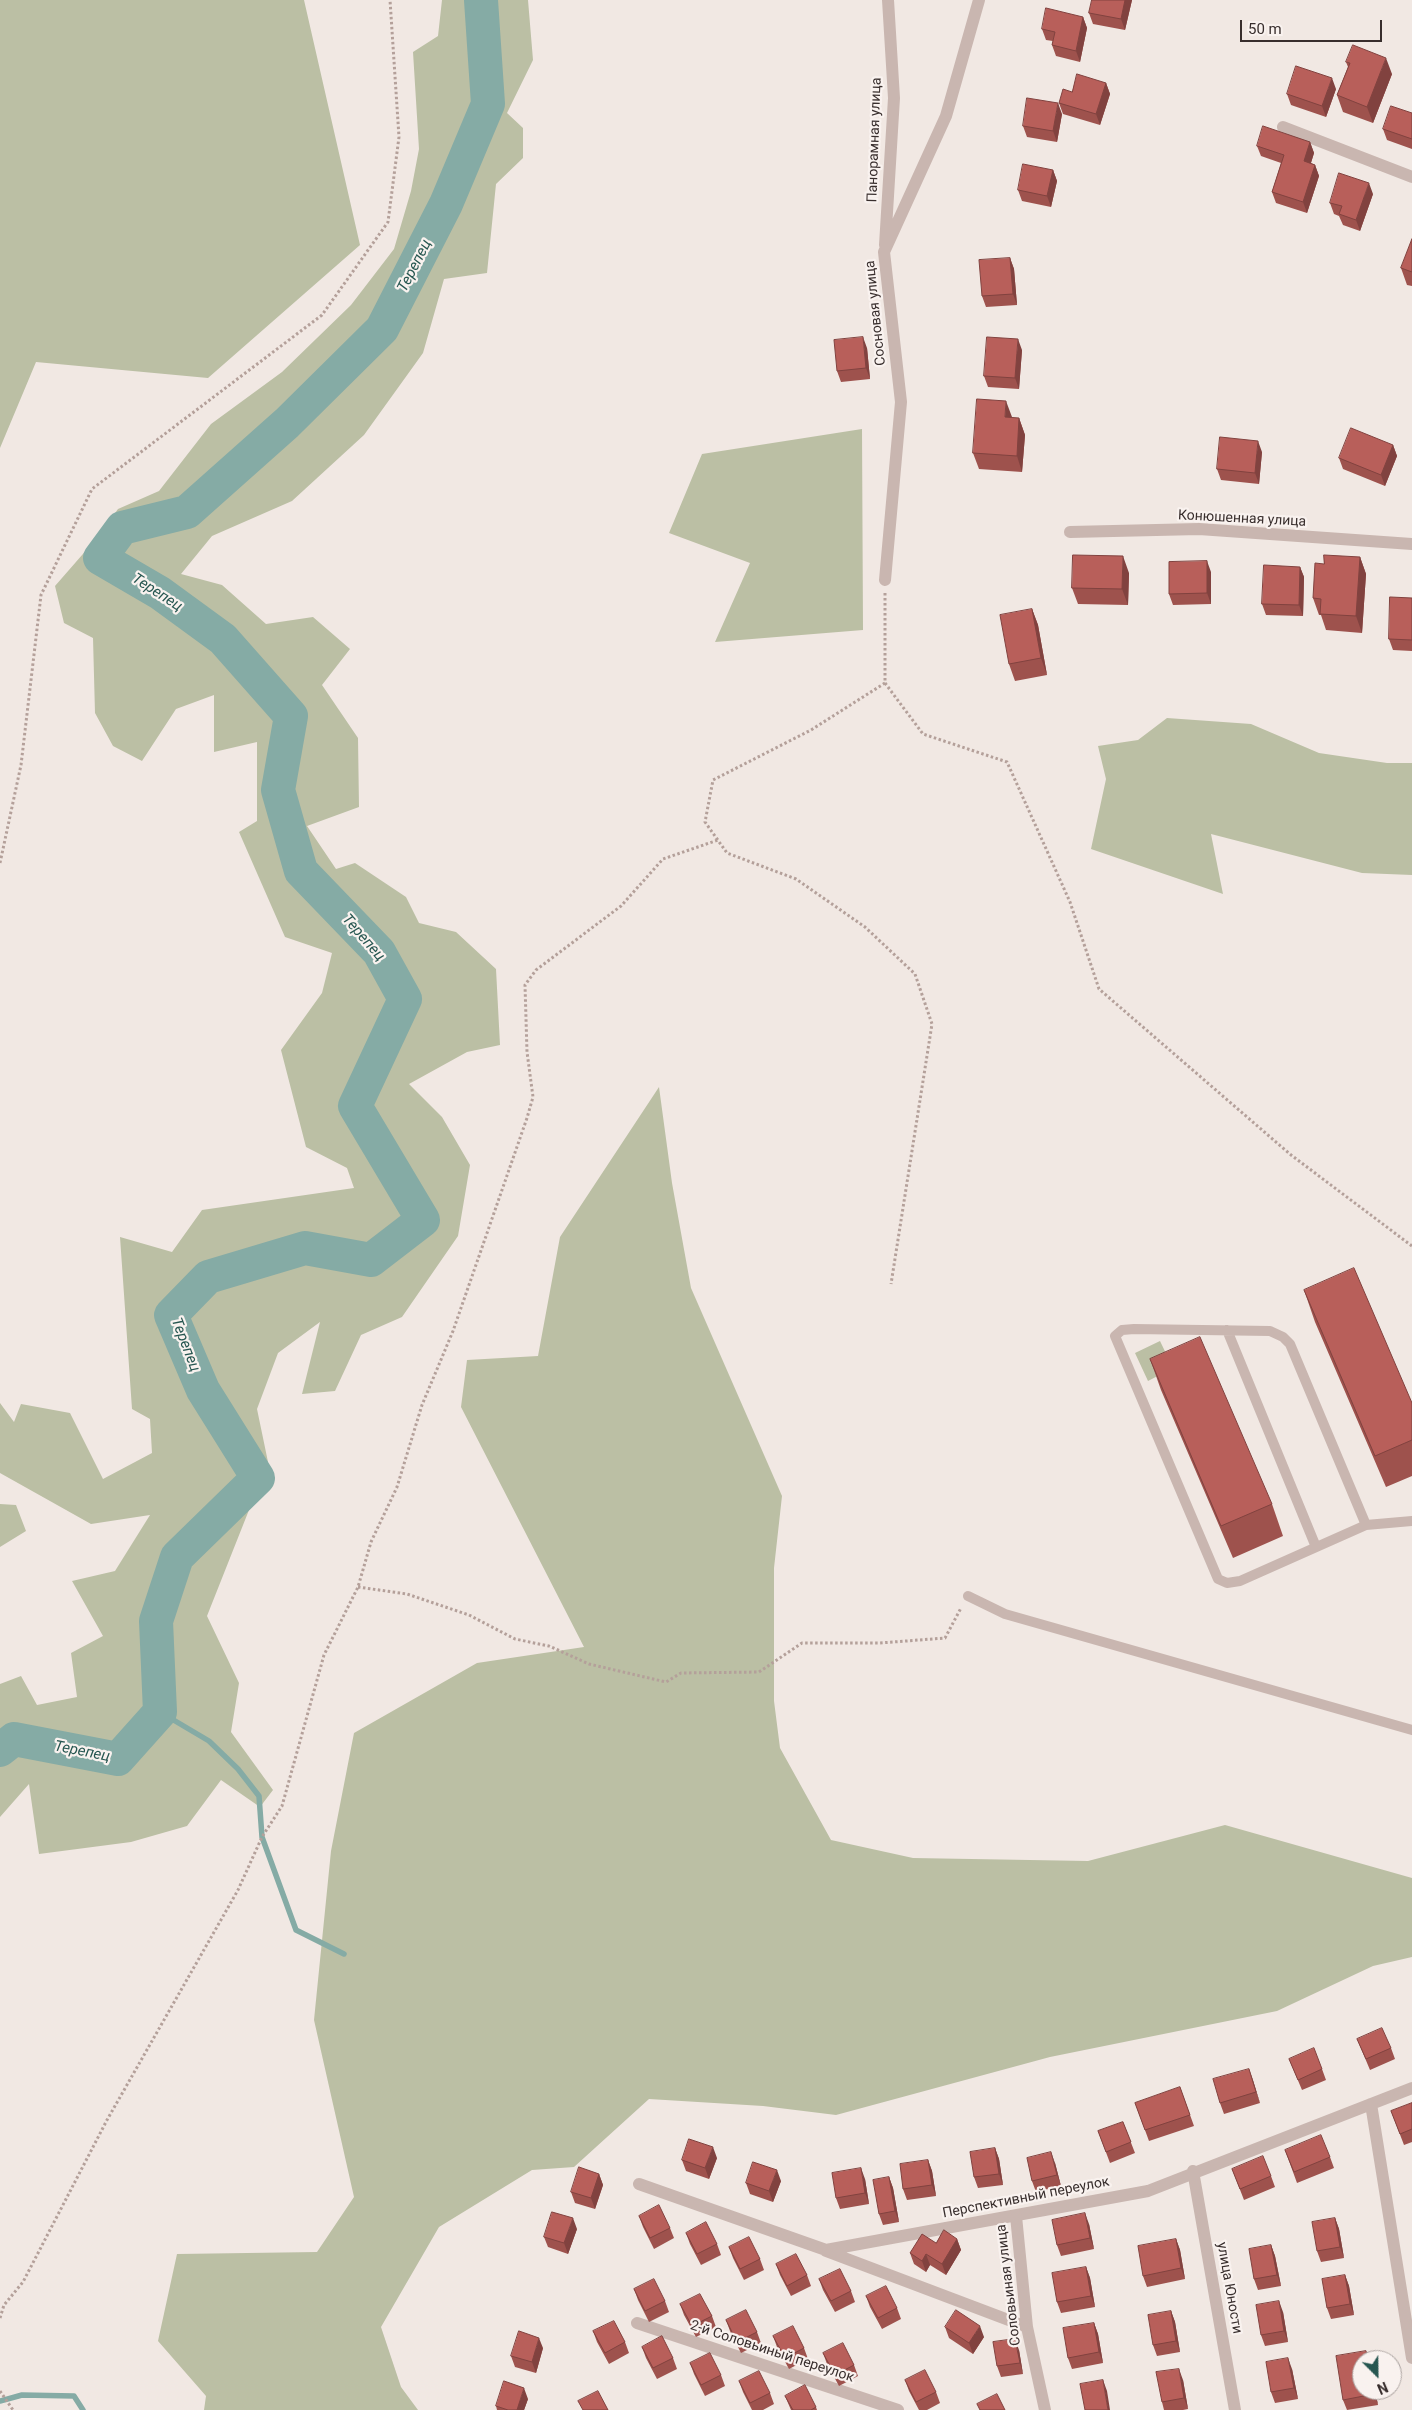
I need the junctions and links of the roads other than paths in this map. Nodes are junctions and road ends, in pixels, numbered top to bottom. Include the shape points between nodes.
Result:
1 (888, 0) edge
2 (979, 0) edge
3 (1283, 127) dead end
4 (1412, 178) edge
5 (884, 252) junction
6 (1070, 532) dead end
7 (1412, 544) edge
8 (884, 580) road end
9 (1227, 1330) junction
10 (1412, 1521) edge
11 (1366, 1525) junction
12 (1316, 1547) junction
13 (968, 1596) road end
14 (1412, 1730) edge
15 (1412, 2088) edge
16 (1371, 2104) junction
17 (1194, 2171) junction
18 (639, 2184) dead end
19 (1016, 2216) junction
20 (826, 2250) junction
21 (637, 2323) dead end
22 (1027, 2327) junction
23 (1412, 2358) edge
24 (898, 2410) edge
25 (1045, 2410) edge
26 (1234, 2410) edge

1 - 5 street, Панорамная улица via 894,98
2 - 5 street, Сосновая улица via 946,116
3 - 4 street
5 - 8 street, Сосновая улица via 901,402
6 - 7 street, Конюшенная улица via 1199,529
9 - 11 lane via 1270,1331 1290,1344
9 - 12 lane
9 - 12 lane via 1122,1330 1115,1336 1218,1579 1227,1583 1240,1582
10 - 11 lane
11 - 12 lane
13 - 14 lane via 1005,1614
15 - 16 street, Перспективный переулок
16 - 17 street, Перспективный переулок
16 - 23 street
17 - 19 street, Перспективный переулок via 1148,2190
17 - 26 street, улица Юности
18 - 20 street, Перспективный переулок
19 - 20 street, Перспективный переулок
19 - 22 street, Соловьиная улица
20 - 22 street
21 - 24 street, 2-й Соловьиный переулок
22 - 25 street, Соловьиная улица

